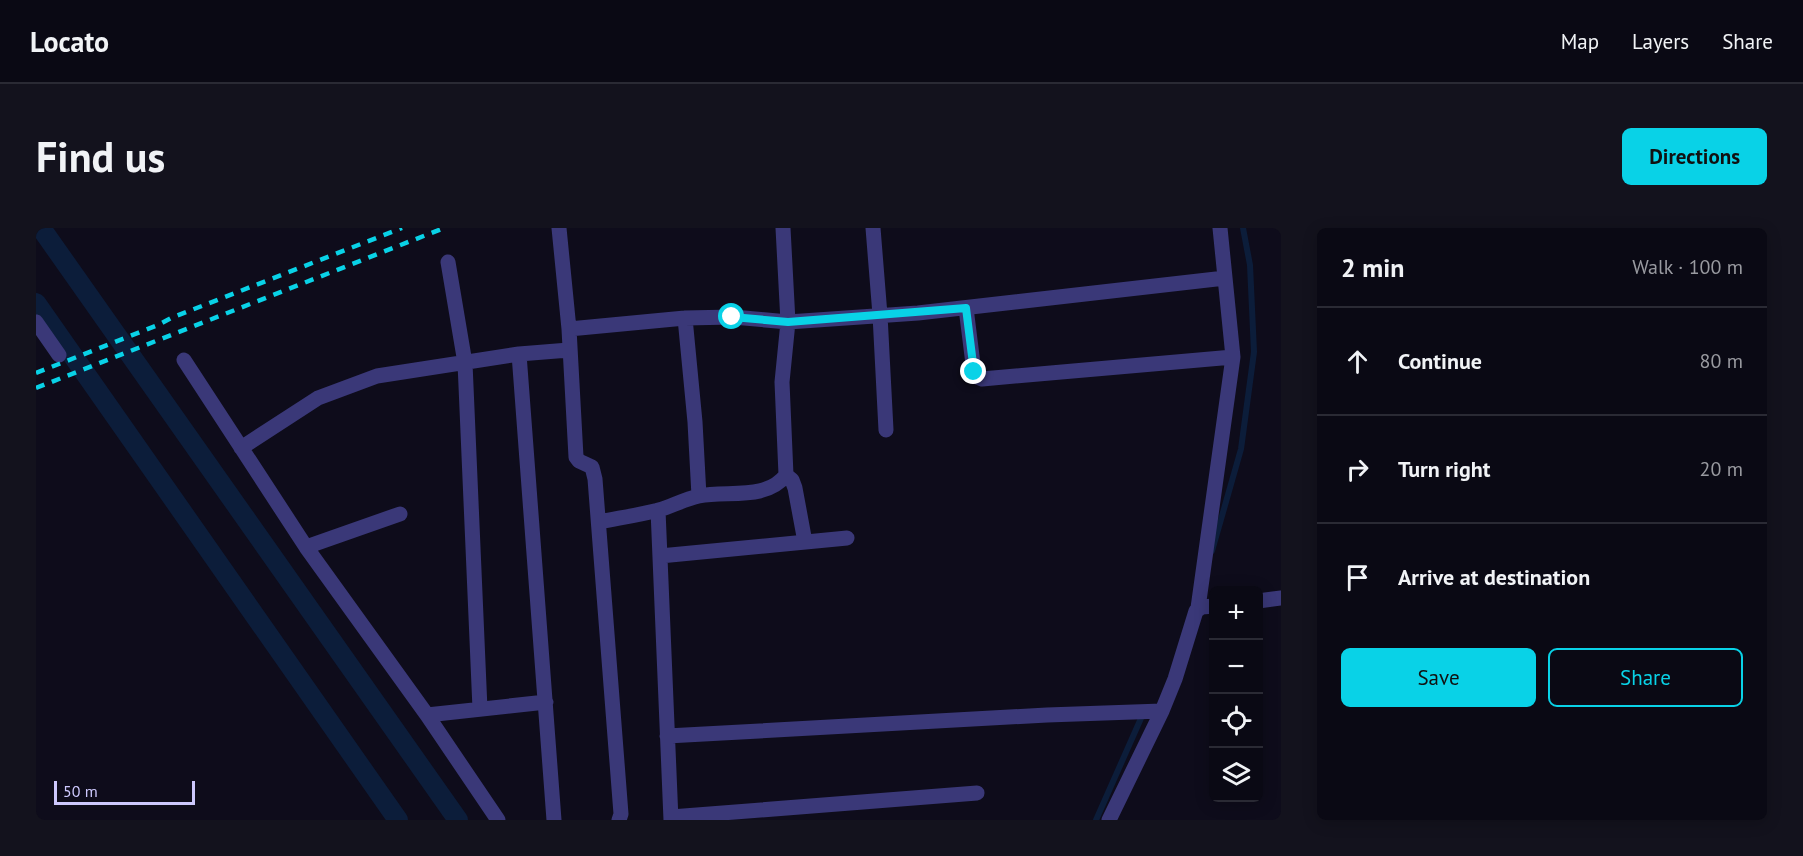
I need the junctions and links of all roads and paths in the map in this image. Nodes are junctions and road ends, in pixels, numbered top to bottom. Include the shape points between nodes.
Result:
1 (559, 228) edge
2 (783, 228) edge
3 (873, 228) edge
4 (1220, 228) edge
5 (448, 262) dead end
6 (1225, 278) junction
7 (966, 308) junction
8 (880, 315) junction
9 (685, 318) junction
10 (788, 322) junction
11 (37, 324) edge
12 (569, 329) junction
13 (569, 350) junction
14 (519, 354) junction
15 (59, 355) dead end
16 (1233, 357) junction
17 (184, 360) dead end
18 (465, 363) junction
19 (886, 429) dead end
20 (241, 448) junction
21 (786, 475) junction
22 (699, 496) junction
23 (658, 510) junction
24 (400, 514) dead end
25 (599, 522) junction
26 (847, 538) dead end
27 (805, 542) junction
28 (306, 547) junction
29 (660, 556) junction
30 (1281, 598) edge
31 (1263, 600) edge
32 (1206, 607) edge
33 (546, 702) junction
34 (480, 709) junction
35 (1162, 711) junction
36 (427, 715) junction
37 (667, 736) junction
38 (976, 794) dead end
39 (837, 804) junction
40 (671, 819) edge
41 (498, 820) edge
42 (554, 820) edge
43 (619, 820) edge
44 (839, 820) edge
45 (1109, 820) edge

1 - 12 street
2 - 10 street
3 - 8 street
4 - 6 street
5 - 18 street
6 - 7 street
6 - 16 street
7 - 8 street
7 - 16 street via 974,372 982,379
8 - 10 street
8 - 19 street
9 - 10 street
9 - 12 street
9 - 22 street
10 - 21 street via 782,382
11 - 15 street
12 - 13 street
13 - 14 street
13 - 25 street via 576,457 594,471
14 - 18 street
14 - 33 street
16 - 32 street
17 - 20 street
18 - 20 street via 376,376 328,394
18 - 34 street
20 - 28 street
21 - 22 street via 780,483 766,489
21 - 27 street via 795,488
22 - 23 street
23 - 25 street
23 - 29 street
24 - 28 street
25 - 43 street
26 - 27 street
27 - 29 street
28 - 36 street
29 - 37 street
30 - 31 street
32 - 35 street
33 - 34 street
33 - 42 street
34 - 36 street
35 - 37 street
35 - 45 street
36 - 41 street
37 - 40 street
38 - 39 street
39 - 40 street
39 - 44 street

